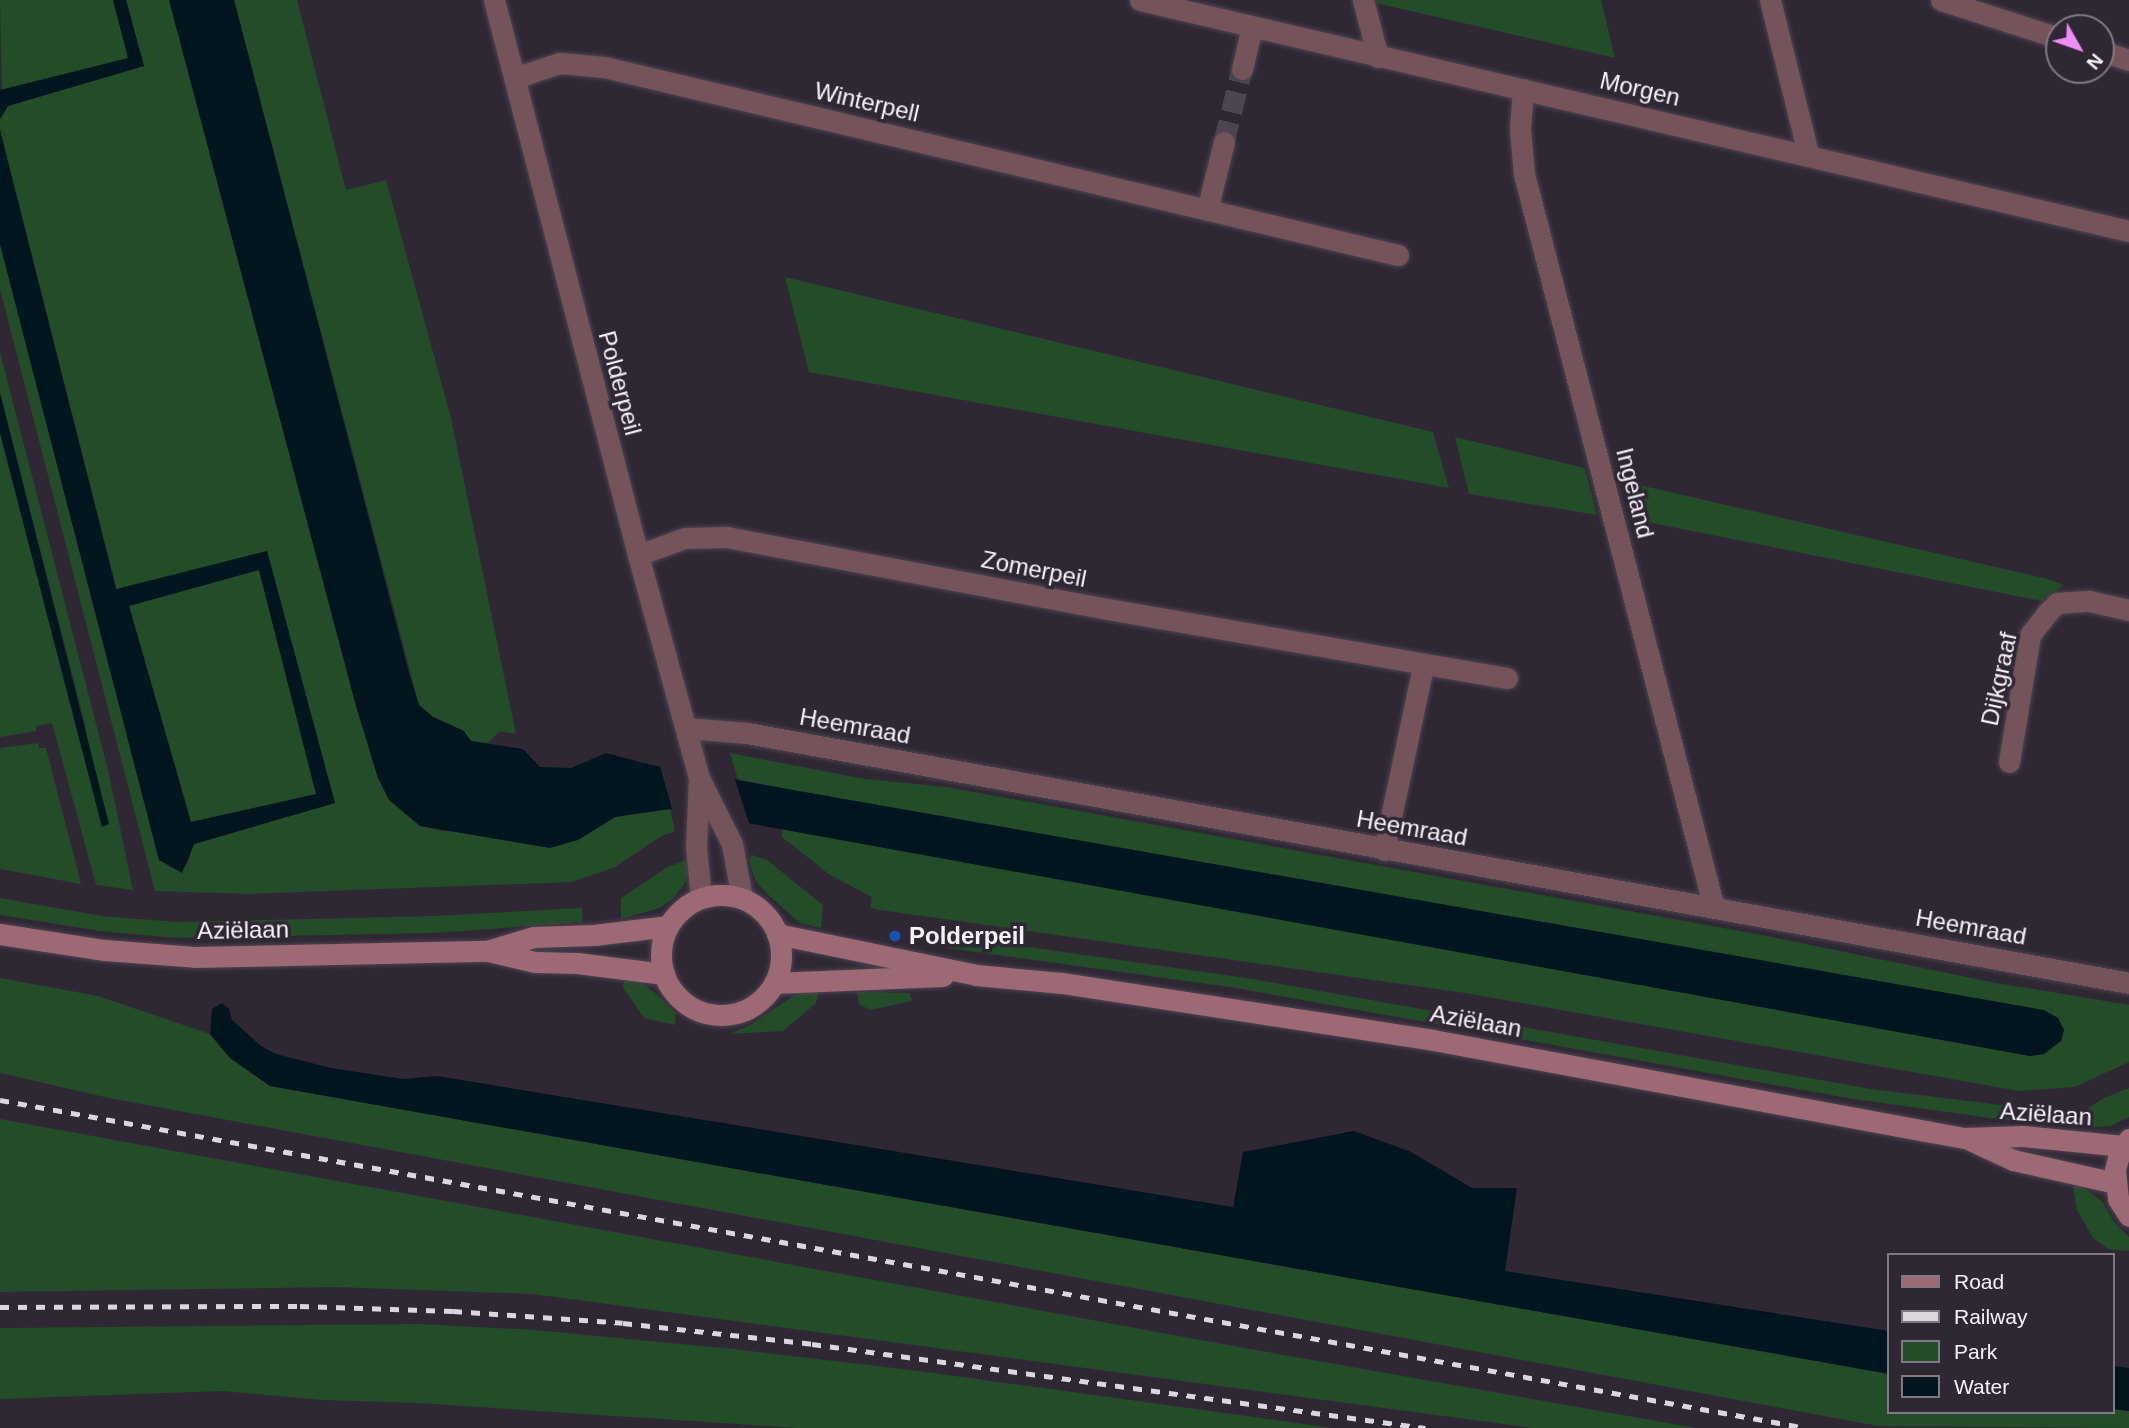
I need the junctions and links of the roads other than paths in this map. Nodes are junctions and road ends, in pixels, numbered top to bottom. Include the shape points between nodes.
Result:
1 (495, 0) edge
2 (1140, 0) edge
3 (1363, 0) edge
4 (1770, 0) edge
5 (1941, 0) edge
6 (1252, 27) junction
7 (2045, 33) edge
8 (1378, 57) junction
9 (1241, 69) tunnel mouth
10 (514, 78) junction
11 (1523, 89) junction
12 (1224, 142) tunnel mouth
13 (1808, 154) junction
14 (1207, 210) junction
15 (2129, 231) edge
16 (1398, 255) dead end
17 (638, 555) junction
18 (2129, 610) edge
19 (1423, 666) junction
20 (1507, 678) dead end
21 (686, 727) junction
22 (2009, 762) dead end
23 (698, 773) junction
24 (1384, 850) junction
25 (701, 898) junction
26 (742, 898) junction
27 (1714, 908) junction
28 (668, 926) junction
29 (0, 934) edge
30 (777, 934) junction
31 (488, 951) junction
32 (664, 974) junction
33 (976, 975) junction
34 (774, 983) junction
35 (2129, 983) edge
36 (1964, 1138) junction
37 (2126, 1143) edge
38 (2115, 1183) junction
39 (2129, 1216) edge

1 - 10 street, Polderpeil
2 - 6 street, Morgen
3 - 8 street
4 - 13 street
5 - 7 street
6 - 8 street, Morgen
6 - 9 street
8 - 11 street, Morgen
10 - 14 street, Winterpell via 560,64 604,67
10 - 17 street, Polderpeil
11 - 13 street, Morgen
11 - 27 street, Ingeland via 1524,174
12 - 14 street
13 - 15 street, Morgen
14 - 16 street, Winterpell
17 - 19 street, Zomerpeil via 685,538 726,537
17 - 21 street, Polderpeil
18 - 22 street, Dijkgraaf via 2089,601 2057,603 2048,612 2030,635
19 - 20 street, Zomerpeil
19 - 24 street
21 - 23 street, Polderpeil
21 - 24 street, Heemraad via 747,733
23 - 25 street, Polderpeil via 696,846
23 - 26 street, Polderpeil via 732,844
24 - 27 street, Heemraad
25 - 26 street via 722,894
25 - 28 street via 687,905
26 - 30 street via 764,912
27 - 35 street, Heemraad
28 - 31 street, Aziëlaan via 534,936
28 - 32 street via 661,958
29 - 31 street, Aziëlaan via 105,950 195,957
30 - 33 street, Aziëlaan
30 - 34 street via 781,959
31 - 32 street, Aziëlaan via 535,962
32 - 34 street via 686,1003 721,1015 747,1009
33 - 34 street, Aziëlaan
33 - 36 street, Aziëlaan via 1062,983 1419,1038
36 - 37 street, Aziëlaan via 2024,1136
36 - 38 street, Aziëlaan via 2013,1160
37 - 38 street via 2118,1158
38 - 39 street

